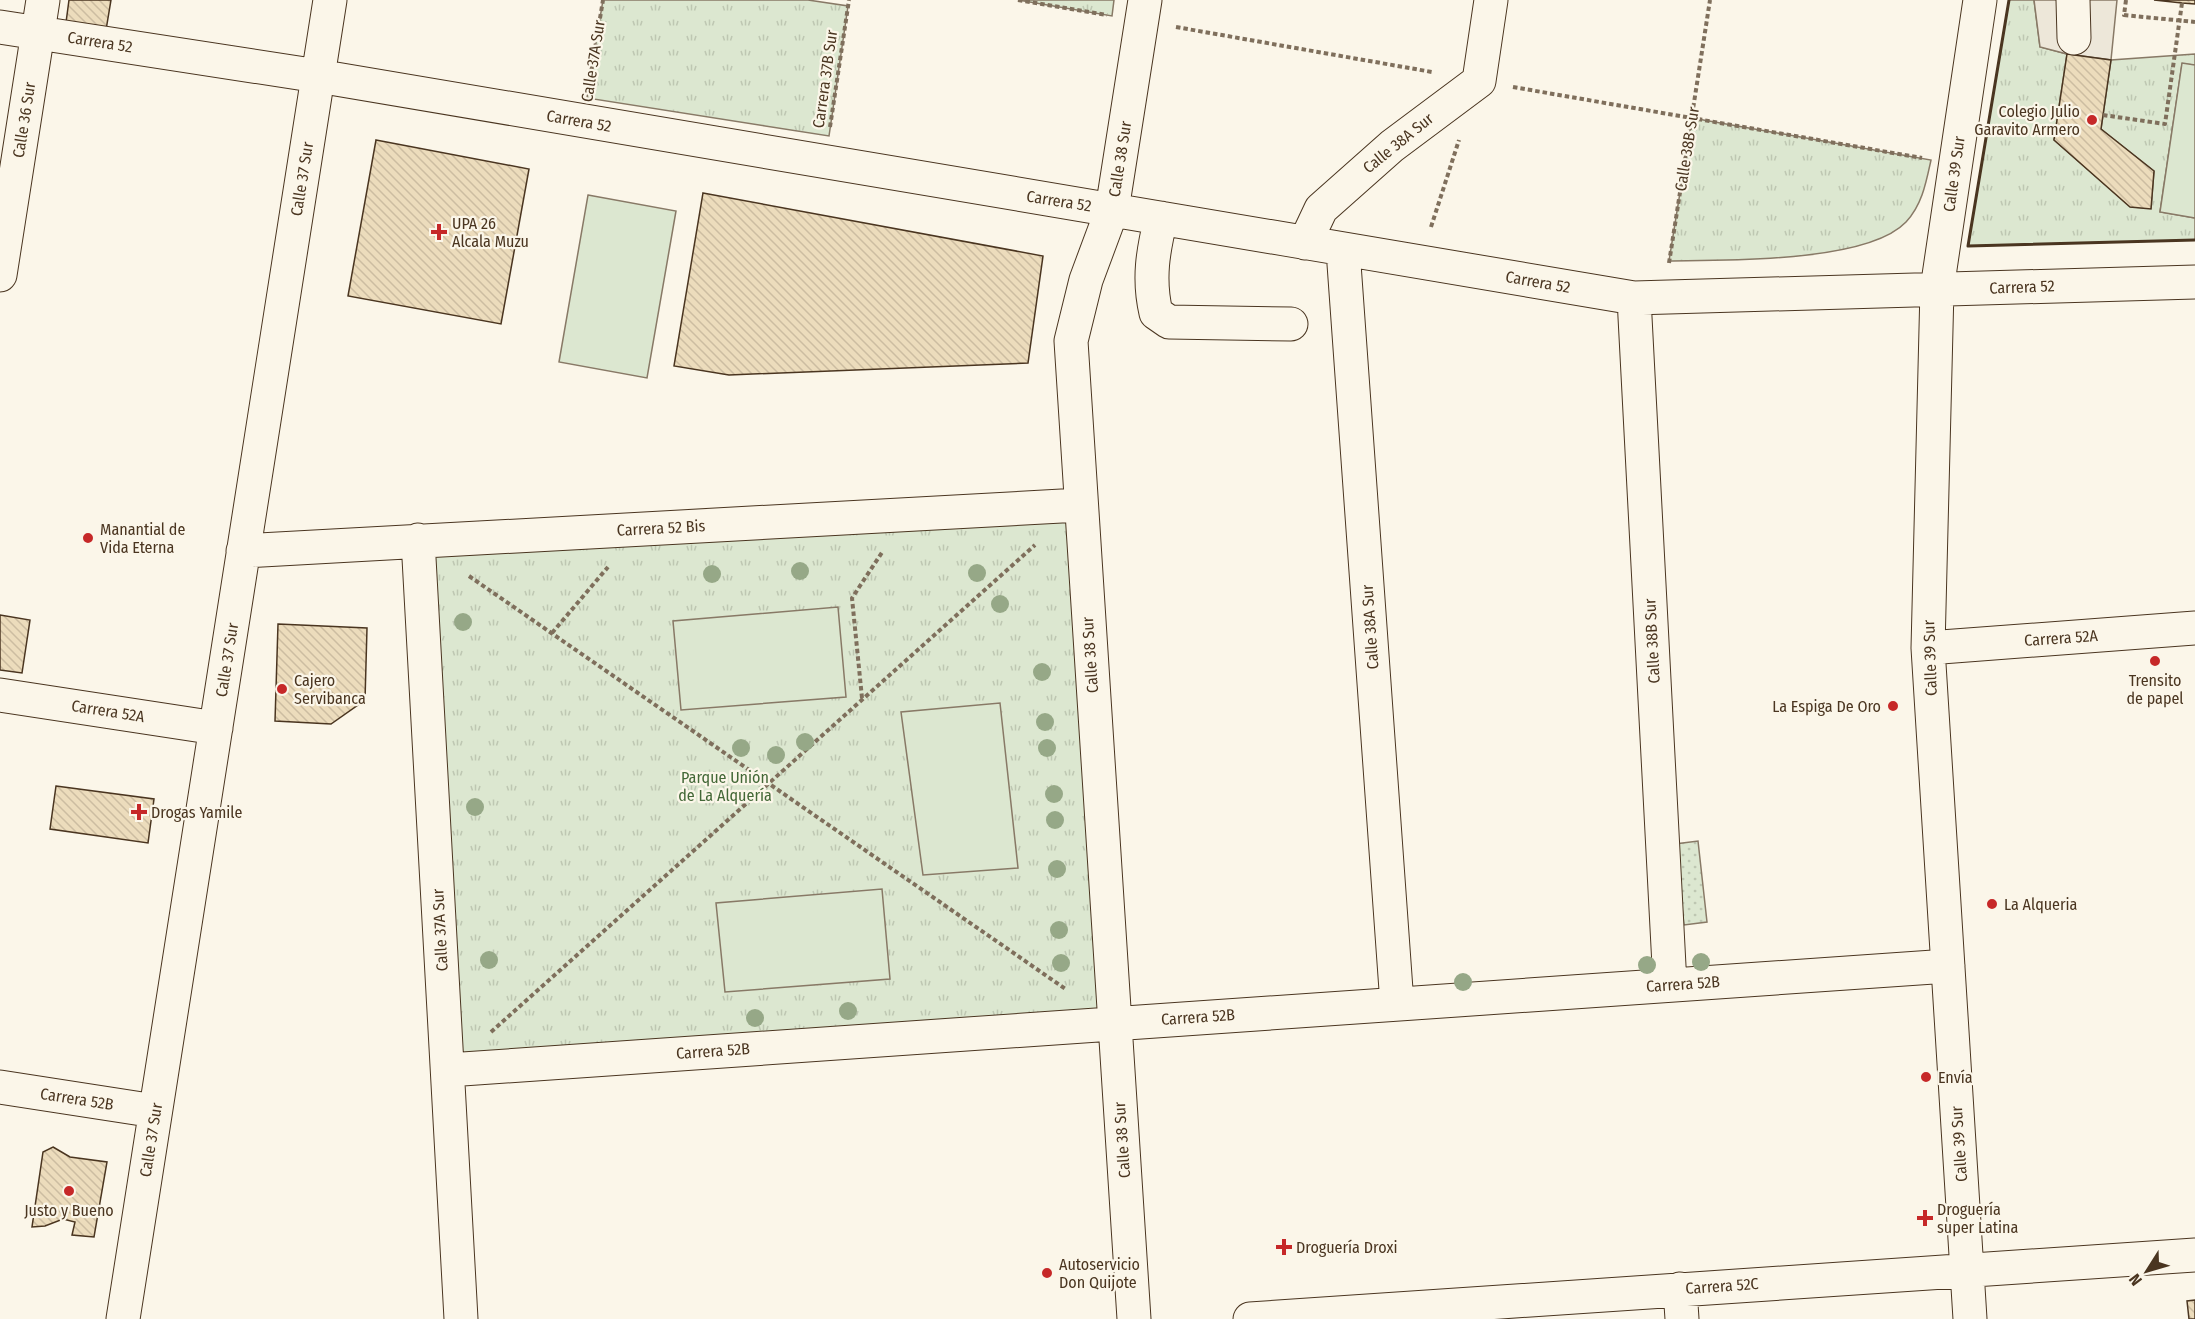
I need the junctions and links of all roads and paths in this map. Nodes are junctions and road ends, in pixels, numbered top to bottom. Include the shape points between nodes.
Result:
1 (43, 0) edge
2 (330, 0) edge
3 (603, 0) edge
4 (849, 0) edge
5 (1145, 0) edge
6 (1491, 0) edge
7 (1710, 0) edge
8 (1980, 0) edge
9 (2073, 0) edge
10 (2126, 0) edge
11 (2182, 3) dead end
12 (2180, 21) junction
13 (2195, 22) edge
14 (0, 27) edge
15 (38, 32) junction
16 (2074, 38) dead end
17 (318, 76) junction
18 (2103, 115) dead end
19 (584, 121) junction
20 (1460, 137) dead end
21 (825, 162) junction
22 (1112, 210) junction
23 (1161, 218) junction
24 (1305, 243) junction
25 (1343, 250) junction
26 (1419, 262) junction
27 (0, 275) edge
28 (2195, 282) edge
29 (1937, 289) junction
30 (1648, 298) junction
31 (1291, 324) dead end
32 (1080, 505) junction
33 (908, 514) junction
34 (640, 529) junction
35 (418, 540) junction
36 (1036, 544) dead end
37 (243, 551) junction
38 (464, 572) dead end
39 (2195, 628) edge
40 (552, 633) junction
41 (1928, 648) junction
42 (0, 694) edge
43 (862, 699) junction
44 (216, 728) junction
45 (768, 783) junction
46 (1948, 966) junction
47 (1670, 985) junction
48 (1397, 1004) junction
49 (1115, 1023) junction
50 (489, 1034) dead end
51 (448, 1070) junction
52 (0, 1087) edge
53 (155, 1111) junction
54 (2195, 1255) edge
55 (1966, 1269) junction
56 (1681, 1304) edge
57 (1422, 1313) edge
58 (123, 1319) edge
59 (461, 1319) edge
60 (1134, 1319) edge
61 (1250, 1319) edge
62 (1970, 1319) edge

1 - 15 street, Calle 36 Sur
2 - 17 street, Calle 37 Sur
3 - 19 path, Calle 37A Sur
4 - 21 path, Carrera 37B Sur
5 - 22 street, Calle 38 Sur
6 - 24 street, Calle 38A Sur via 1479,81 1392,146 1321,209
7 - 30 path, Calle 38B Sur
8 - 29 street, Calle 39 Sur
9 - 16 street
10 - 12 path via 2124,15
11 - 12 path
12 - 13 path
12 - 18 path via 2165,124
14 - 15 street, Carrera 52
15 - 17 street, Carrera 52
15 - 27 street, Calle 36 Sur
17 - 19 street, Carrera 52
17 - 37 street, Calle 37 Sur
19 - 21 street, Carrera 52
20 - 26 path
21 - 22 street, Carrera 52
22 - 23 street, Carrera 52
22 - 32 street, Calle 38 Sur via 1086,280 1071,341
23 - 24 street, Carrera 52
23 - 31 street via 1152,254 1150,289 1156,313 1169,322
24 - 25 street, Carrera 52
25 - 26 street, Carrera 52
25 - 48 street, Calle 38A Sur
26 - 30 street, Carrera 52
28 - 29 street, Carrera 52
29 - 30 street, Carrera 52
29 - 41 street, Calle 39 Sur
30 - 47 street, Calle 38B Sur
32 - 33 street, Carrera 52 Bis
32 - 49 street, Calle 38 Sur
33 - 34 street, Carrera 52 Bis
33 - 43 path via 852,598
34 - 35 street, Carrera 52 Bis
34 - 40 path
35 - 37 street, Carrera 52 Bis
35 - 51 street, Calle 37A Sur
36 - 43 path
37 - 44 street, Calle 37 Sur
38 - 40 path
39 - 41 street, Carrera 52A
40 - 45 path
41 - 46 street, Calle 39 Sur
42 - 44 street, Carrera 52A
43 - 45 path
44 - 53 street, Calle 37 Sur
45 - 49 path
45 - 50 path
46 - 47 street, Carrera 52B
46 - 55 street, Calle 39 Sur
47 - 48 street, Carrera 52B
48 - 49 street, Carrera 52B
49 - 51 street, Carrera 52B
49 - 60 street, Calle 38 Sur
51 - 59 street, Calle 37A Sur
52 - 53 street, Carrera 52B
53 - 58 street, Calle 37 Sur
54 - 55 street, Carrera 52C
55 - 56 street, Carrera 52C
55 - 62 street, Calle 39 Sur
56 - 57 street, Carrera 52C
57 - 61 street, Carrera 52C

